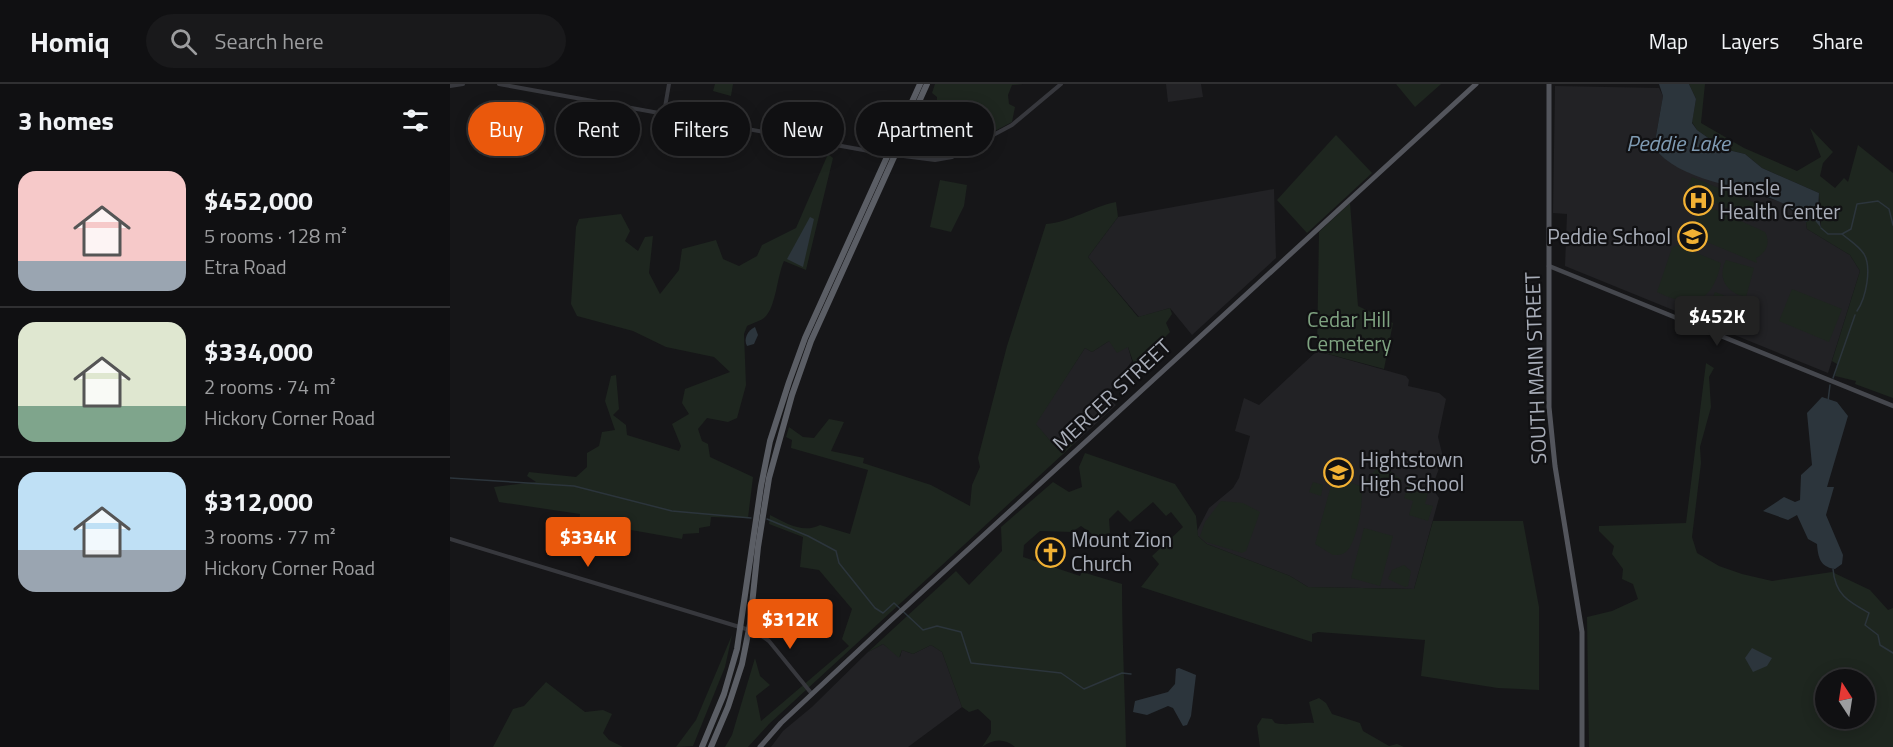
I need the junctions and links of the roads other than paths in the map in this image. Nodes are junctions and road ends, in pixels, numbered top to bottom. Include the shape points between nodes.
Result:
1 (463, 84) edge
2 (499, 84) edge
3 (669, 84) edge
4 (920, 84) edge
5 (927, 84) edge
6 (1062, 84) edge
7 (1476, 84) edge
8 (1550, 84) edge
9 (450, 86) edge
10 (666, 102) edge
11 (913, 102) edge
12 (918, 102) edge
13 (652, 111) edge
14 (750, 128) edge
15 (994, 135) edge
16 (856, 148) edge
17 (891, 156) edge
18 (891, 156) edge
19 (906, 156) edge
20 (954, 156) edge
21 (1549, 266) junction
22 (1893, 406) edge
23 (450, 539) edge
24 (742, 627) junction
25 (749, 630) junction
26 (812, 694) junction
27 (702, 747) edge
28 (711, 747) edge
29 (762, 747) edge
30 (1582, 747) edge

1 - 9 street
2 - 13 street
3 - 10 street
4 - 11 highway
5 - 12 highway
6 - 15 street via 1012,125
7 - 26 main road, MERCER STREET
8 - 21 main road, SOUTH MAIN STREET
14 - 16 street
17 - 24 highway via 805,338 776,423 757,507
18 - 25 highway via 811,341 776,447 763,509
19 - 20 street via 935,160
21 - 22 main road
21 - 30 main road, SOUTH MAIN STREET via 1551,427 1583,644
23 - 24 street
24 - 25 street
24 - 27 highway via 727,686
25 - 26 street via 769,641
25 - 28 highway via 734,693
26 - 29 main road, MERCER STREET

